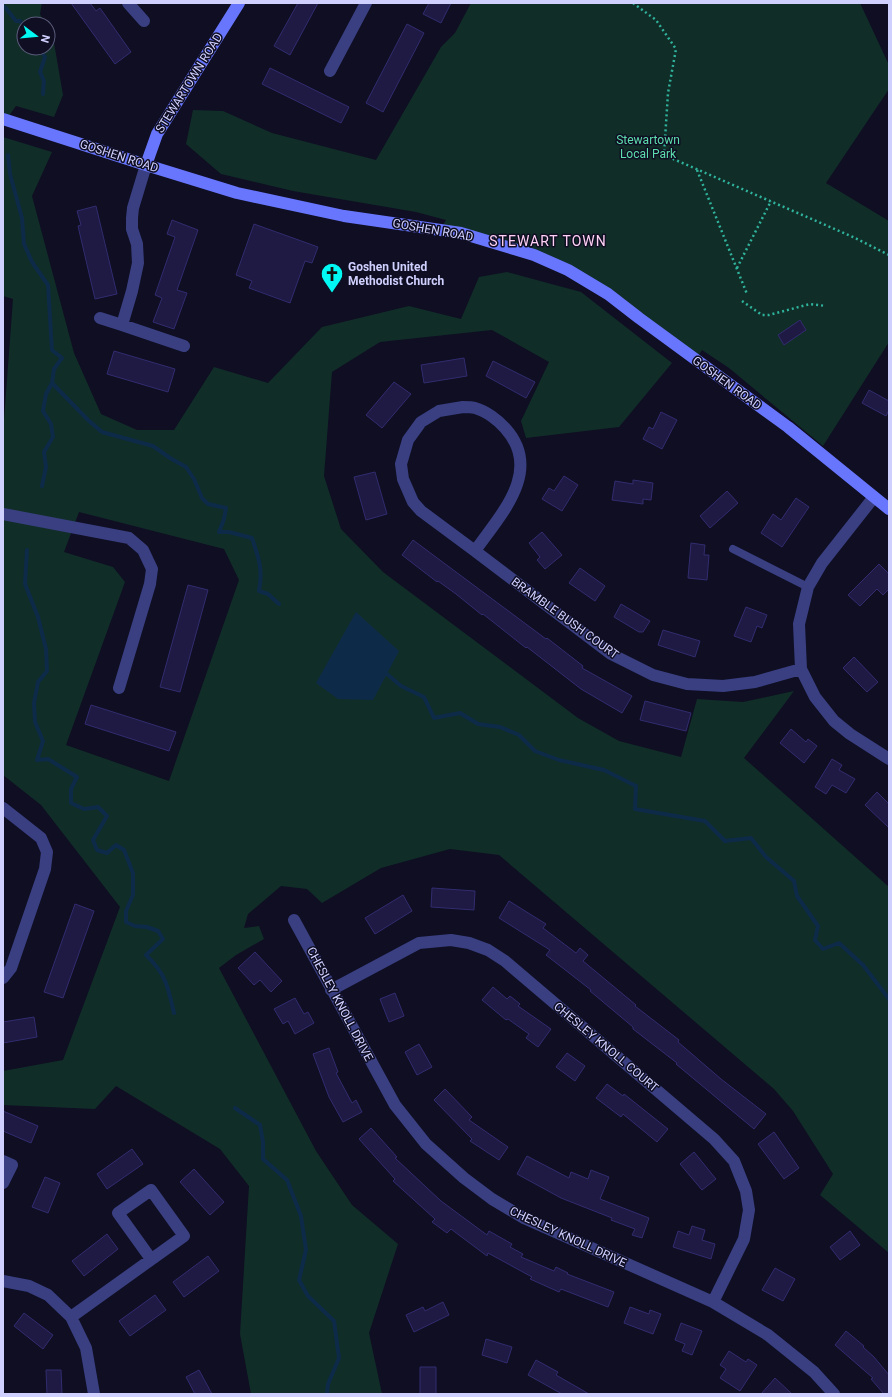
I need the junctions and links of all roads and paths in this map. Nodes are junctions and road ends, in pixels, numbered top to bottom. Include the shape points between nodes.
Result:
1 (128, 3) edge
2 (239, 3) edge
3 (366, 3) edge
4 (633, 3) edge
5 (144, 21) dead end
6 (330, 71) dead end
7 (3, 119) edge
8 (146, 165) junction
9 (697, 169) junction
10 (771, 201) junction
11 (889, 255) edge
12 (736, 268) junction
13 (747, 294) dead end
14 (742, 301) dead end
15 (826, 306) dead end
16 (100, 318) dead end
17 (122, 325) junction
18 (184, 346) dead end
19 (874, 497) junction
20 (889, 509) edge
21 (3, 514) edge
22 (733, 549) dead end
23 (475, 551) junction
24 (808, 587) junction
25 (801, 669) junction
26 (119, 688) dead end
27 (889, 760) edge
28 (3, 808) edge
29 (294, 920) dead end
30 (3, 978) edge
31 (332, 990) junction
32 (3, 1162) edge
33 (3, 1183) edge
34 (151, 1259) junction
35 (3, 1281) edge
36 (714, 1302) junction
37 (71, 1317) junction
38 (94, 1394) edge
39 (834, 1394) edge

1 - 5 street
2 - 8 street, STEWARTOWN ROAD via 157,134
3 - 6 street
4 - 9 path via 656,20 676,49 668,93 664,155
7 - 8 street, GOSHEN ROAD
8 - 17 street via 132,218 138,263
8 - 19 street, GOSHEN ROAD via 237,192 344,216 461,233 534,254 568,270 608,294 788,427
9 - 10 path
9 - 12 path
10 - 11 path
10 - 12 path
12 - 13 path
14 - 15 path via 762,315 810,304
16 - 17 street
17 - 18 street
19 - 20 street, GOSHEN ROAD
19 - 24 street via 822,563
21 - 26 street via 129,538 143,550 152,569 150,584
22 - 24 lane
23 - 23 street, BRAMBLE BUSH COURT via 421,511 413,502 403,479 401,464 408,440 420,422 439,411 475,408 498,420 513,436 521,458 521,471 514,495
23 - 25 street, BRAMBLE BUSH COURT via 611,654 653,675 687,684 723,686 755,682
24 - 25 street via 799,624
25 - 27 street via 815,697 834,720
28 - 30 street via 41,838 47,852 45,869 14,961
29 - 31 street, CHESLEY KNOLL DRIVE
31 - 36 street, CHESLEY KNOLL DRIVE via 395,1105 426,1144 464,1178 524,1218
31 - 36 street, CHESLEY KNOLL COURT via 419,944 451,940 469,943 488,950 505,961 714,1139 734,1161 746,1191 749,1210 746,1232
32 - 33 street via 12,1165
34 - 34 street via 184,1236 151,1190 118,1213
34 - 37 street
35 - 37 street via 29,1286 48,1295
36 - 39 street, CHESLEY KNOLL DRIVE via 768,1335 814,1372
37 - 38 street via 86,1348

